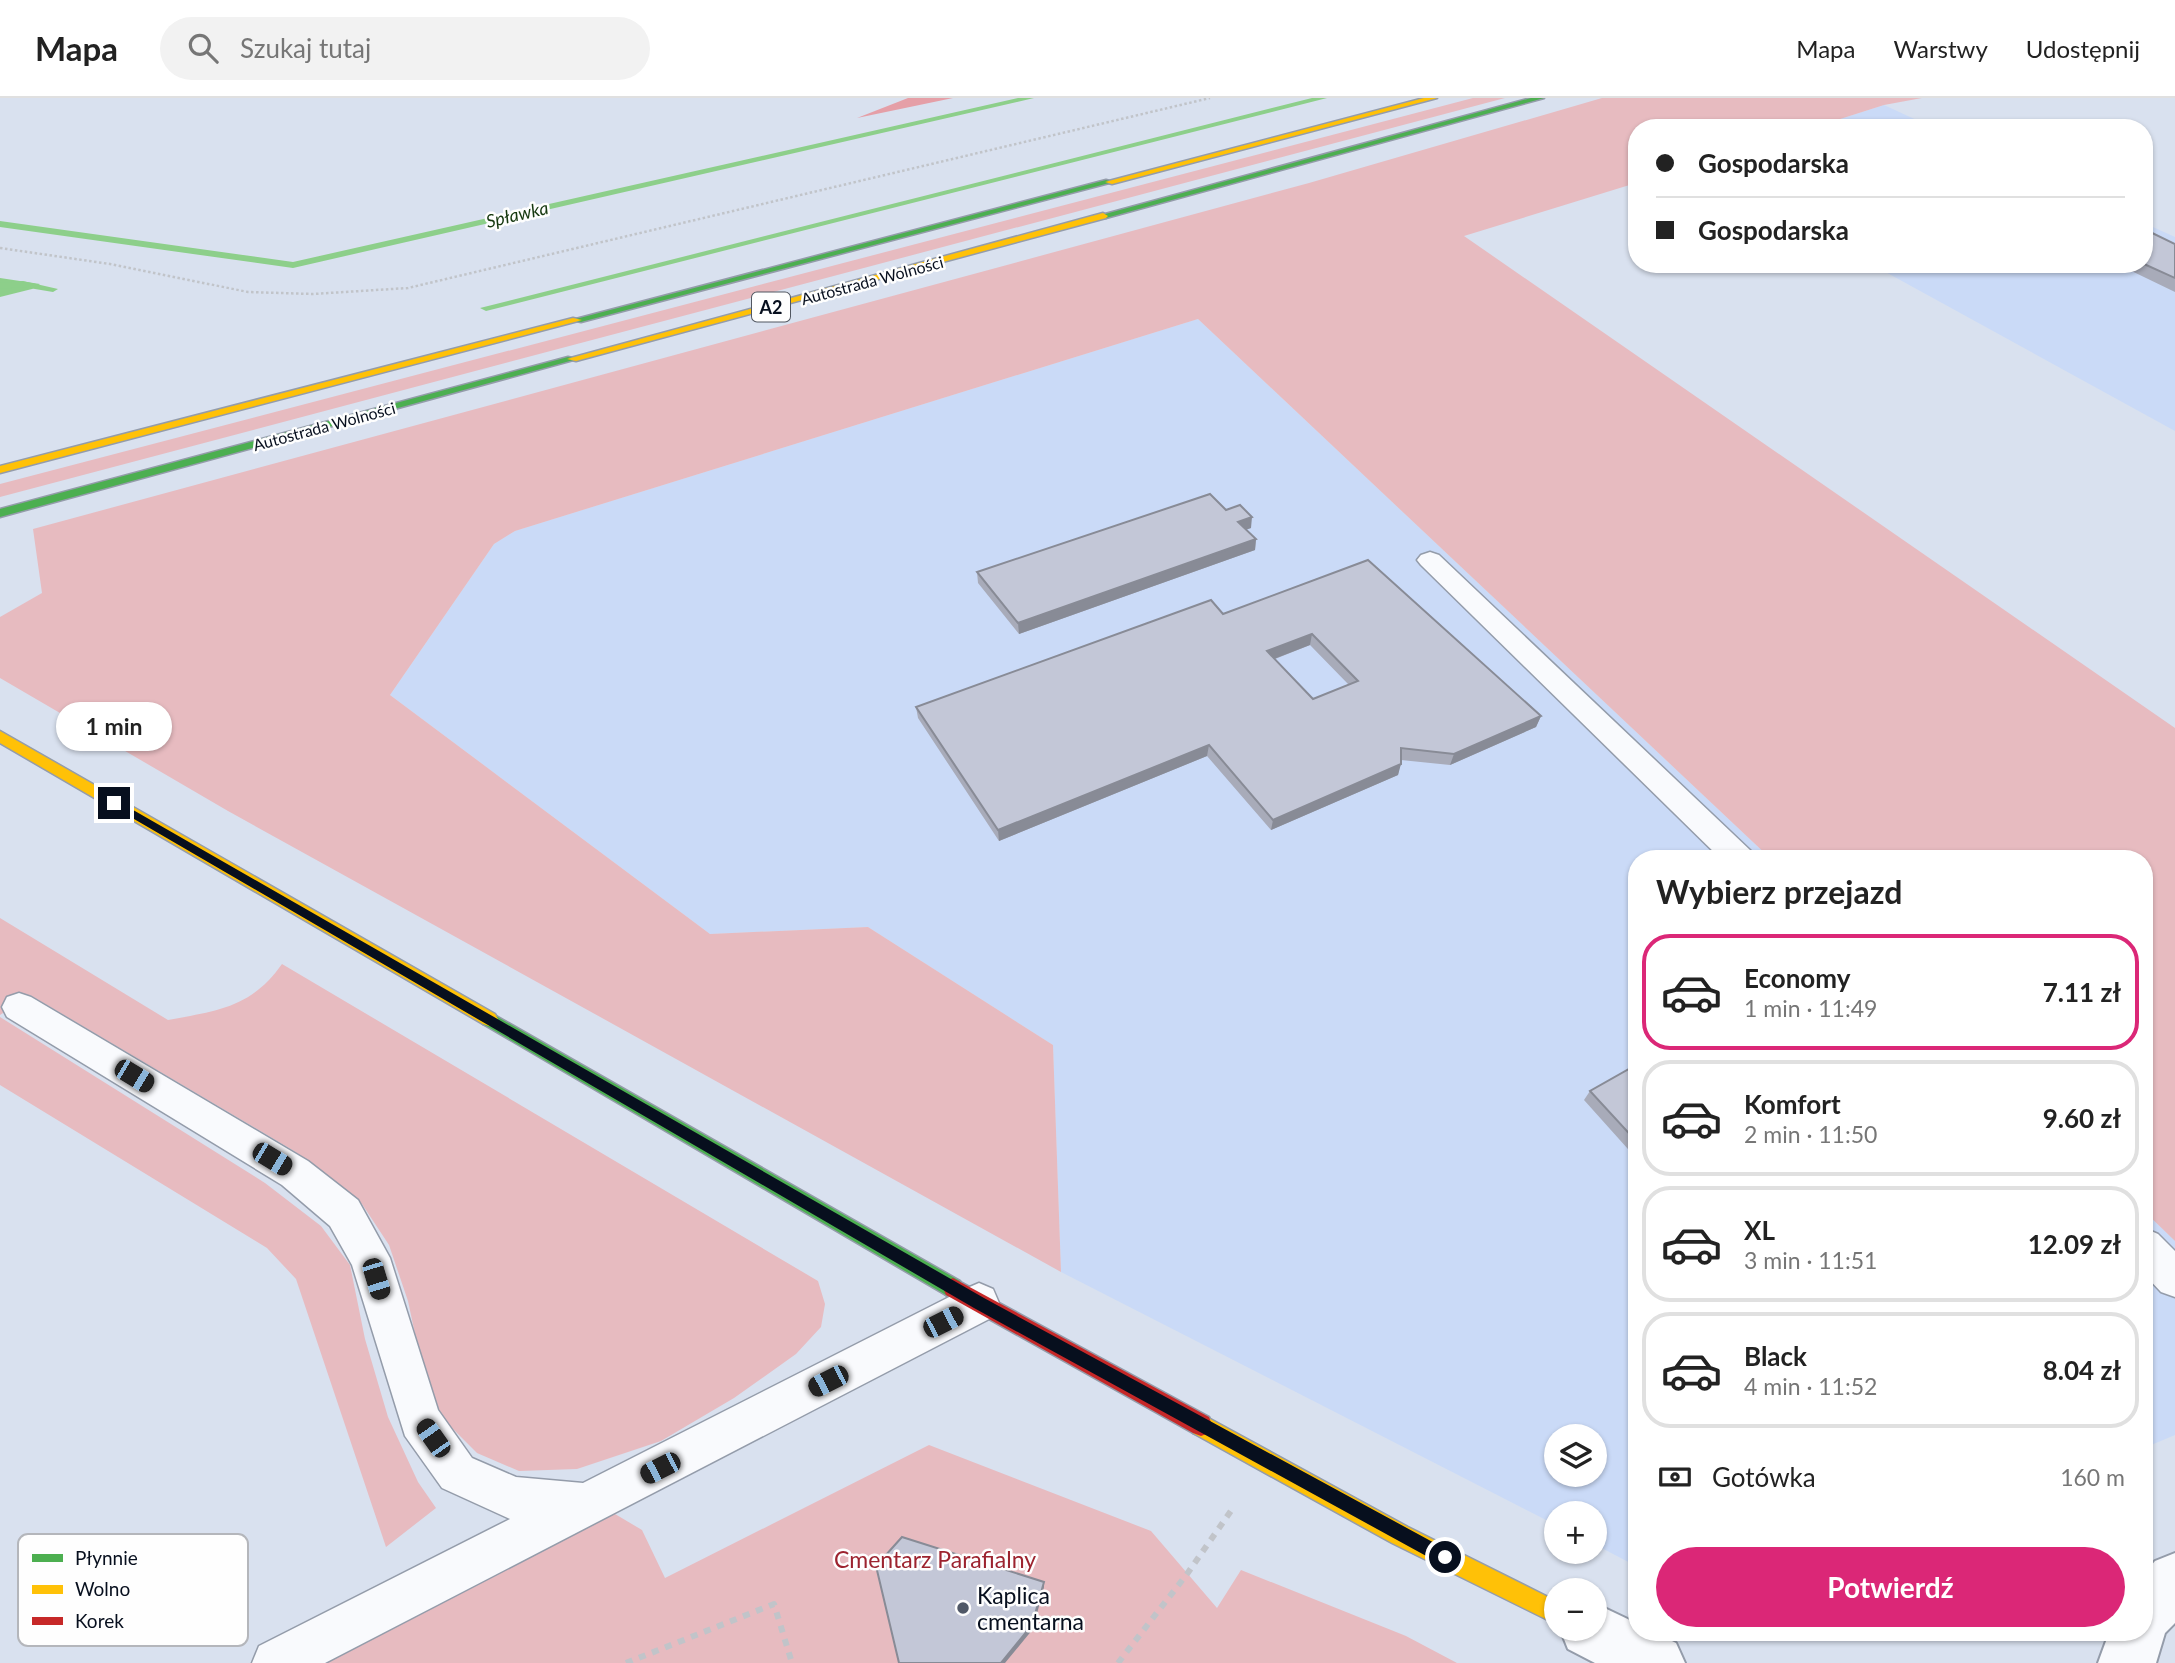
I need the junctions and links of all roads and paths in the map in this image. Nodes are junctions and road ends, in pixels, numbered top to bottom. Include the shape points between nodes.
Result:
1 (1210, 98) edge
2 (1433, 98) edge
3 (1540, 98) edge
4 (0, 248) edge
5 (0, 470) edge
6 (0, 513) edge
7 (1430, 561) dead end
8 (0, 736) edge
9 (1731, 850) edge
10 (19, 1007) dead end
11 (2153, 1256) edge
12 (2175, 1278) edge
13 (979, 1303) junction
14 (1265, 1461) junction
15 (588, 1505) junction
16 (2175, 1581) edge
17 (2153, 1605) edge
18 (1544, 1607) edge
19 (1607, 1638) edge
20 (2134, 1641) edge
21 (276, 1663) edge
22 (626, 1663) edge
23 (792, 1663) edge
24 (1118, 1663) edge
25 (1656, 1663) edge
26 (2127, 1663) edge

1 - 4 path via 408,288 313,294 248,292
2 - 5 main road, Autostrada Wolności / A2
3 - 6 main road, Autostrada Wolności / A2
7 - 9 lane
8 - 13 main road
10 - 15 lane via 295,1173 344,1213 370,1258 421,1421 457,1473 515,1499
11 - 12 lane
13 - 14 main road
13 - 15 lane
14 - 18 main road
14 - 24 path via 1188,1574
15 - 21 lane
16 - 17 street
19 - 25 street
20 - 26 street
22 - 23 path via 774,1604

